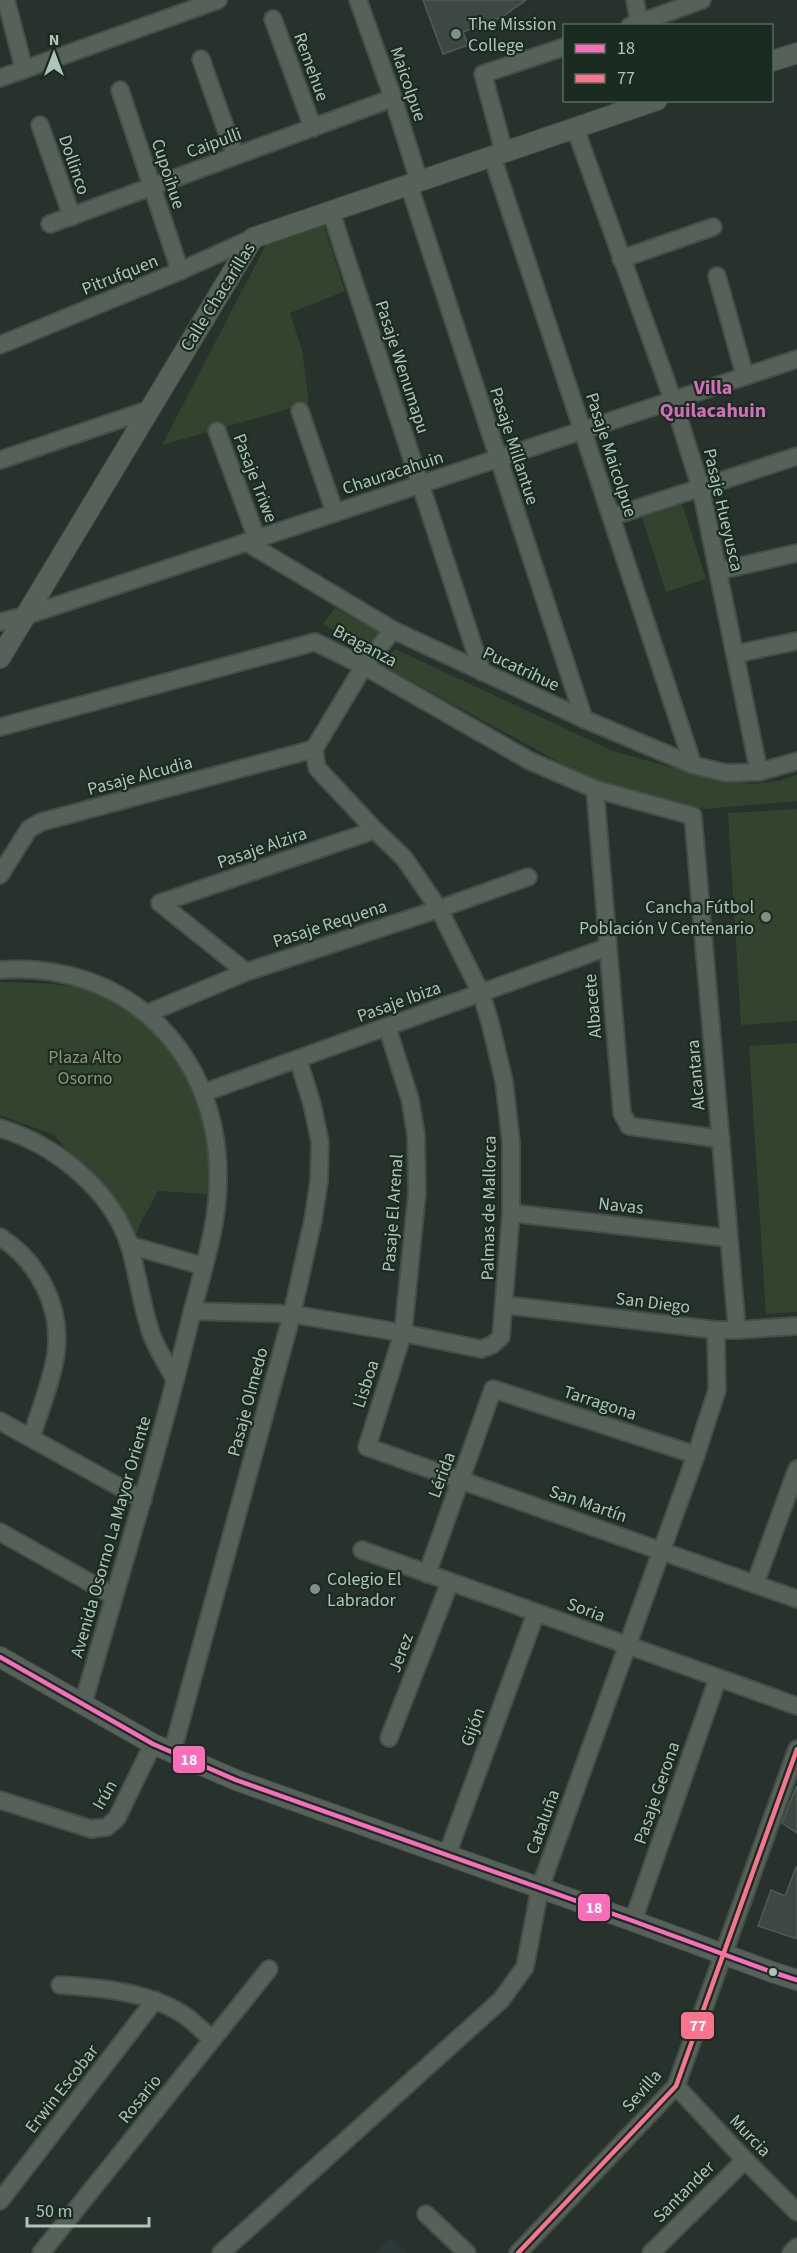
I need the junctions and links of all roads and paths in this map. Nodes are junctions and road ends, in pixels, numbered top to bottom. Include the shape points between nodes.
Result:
1 (6, 0) edge
2 (218, 0) edge
3 (358, 0) edge
4 (635, 0) edge
5 (702, 0) edge
6 (273, 19) dead end
7 (634, 24) edge
8 (563, 47) edge
9 (797, 53) edge
10 (201, 59) dead end
11 (773, 60) edge
12 (24, 69) junction
13 (0, 78) edge
14 (120, 90) dead end
15 (393, 98) junction
16 (651, 102) edge
17 (40, 124) dead end
18 (313, 128) junction
19 (575, 128) junction
20 (498, 154) junction
21 (235, 155) junction
22 (414, 183) junction
23 (152, 187) junction
24 (331, 212) junction
25 (72, 217) junction
26 (50, 224) dead end
27 (713, 227) dead end
28 (253, 238) junction
29 (621, 259) junction
30 (180, 271) junction
31 (717, 276) dead end
32 (2, 340) edge
33 (797, 360) edge
34 (745, 376) junction
35 (673, 400) junction
36 (148, 410) junction
37 (300, 411) dead end
38 (217, 430) dead end
39 (582, 430) junction
40 (797, 456) edge
41 (498, 458) junction
42 (0, 460) edge
43 (420, 484) junction
44 (701, 489) junction
45 (335, 513) junction
46 (611, 518) junction
47 (251, 541) junction
48 (797, 553) edge
49 (718, 571) junction
50 (28, 615) junction
51 (0, 622) edge
52 (393, 630) junction
53 (797, 641) edge
54 (735, 654) junction
55 (0, 658) edge
56 (364, 666) junction
57 (482, 672) junction
58 (584, 719) junction
59 (0, 727) edge
60 (314, 749) junction
61 (797, 761) edge
62 (693, 765) junction
63 (759, 772) junction
64 (595, 789) junction
65 (693, 816) joint
66 (375, 831) junction
67 (0, 875) edge
68 (528, 877) dead end
69 (439, 909) junction
70 (608, 947) junction
71 (0, 970) edge
72 (246, 972) junction
73 (481, 993) junction
74 (146, 1014) junction
75 (387, 1027) junction
76 (298, 1059) junction
77 (203, 1093) junction
78 (0, 1128) edge
79 (721, 1139) junction
80 (511, 1213) junction
81 (0, 1237) edge
82 (728, 1238) junction
83 (129, 1245) junction
84 (203, 1266) junction
85 (505, 1305) junction
86 (192, 1311) junction
87 (292, 1314) junction
88 (797, 1326) edge
89 (716, 1330) junction
90 (737, 1330) junction
91 (403, 1333) junction
92 (176, 1380) junction
93 (493, 1389) joint
94 (0, 1421) edge
95 (31, 1438) junction
96 (367, 1447) joint
97 (696, 1455) junction
98 (797, 1469) edge
99 (461, 1480) junction
100 (143, 1500) junction
101 (0, 1532) edge
102 (362, 1550) dead end
103 (662, 1551) junction
104 (427, 1574) junction
105 (450, 1582) junction
106 (755, 1584) junction
107 (114, 1596) junction
108 (797, 1599) edge
109 (536, 1613) junction
110 (627, 1646) junction
111 (0, 1657) edge
112 (718, 1678) junction
113 (83, 1704) junction
114 (797, 1706) edge
115 (389, 1738) dead end
116 (153, 1744) junction
117 (797, 1749) edge
118 (172, 1753) junction
119 (793, 1772) edge
120 (0, 1800) edge
121 (447, 1855) junction
122 (540, 1888) junction
123 (633, 1921) junction
124 (722, 1954) junction
125 (269, 1969) dead end
126 (797, 1980) edge
127 (60, 1985) dead end
128 (155, 2000) junction
129 (212, 2039) junction
130 (676, 2086) junction
131 (745, 2160) junction
132 (0, 2202) edge
133 (797, 2212) edge
134 (426, 2214) dead end
135 (797, 2247) edge
136 (41, 2253) edge
137 (221, 2253) edge
138 (467, 2253) edge
139 (518, 2253) edge
140 (651, 2253) edge
141 (791, 2253) edge

1 - 12 street
2 - 12 street
3 - 15 street, Maicolpue
4 - 7 street
5 - 7 street
6 - 18 street, Remehue
8 - 20 street via 483,74
9 - 11 street
10 - 21 street
12 - 13 street
14 - 23 street, Cupoihue
15 - 18 street, Caipulli
15 - 22 street, Maicolpue
16 - 19 street, Calle Chacarillas
17 - 25 street, Dollinco
18 - 21 street, Caipulli
19 - 20 street, Calle Chacarillas
19 - 29 street, Pasaje Hueyusca
20 - 22 street, Calle Chacarillas
20 - 39 street, Pasaje Maicolpue
21 - 23 street, Caipulli
22 - 24 street, Calle Chacarillas
22 - 41 street, Pasaje Millantue
23 - 25 street, Caipulli
23 - 30 street, Cupoihue
24 - 28 street, Calle Chacarillas
24 - 43 street, Pasaje Wenumapu
25 - 26 street, Caipulli
27 - 29 street
28 - 30 street, Pitrufquen
28 - 36 street, Calle Chacarillas
29 - 35 street, Pasaje Hueyusca
30 - 32 street, Pitrufquen
31 - 34 street
33 - 34 street, Chauracahuin
34 - 35 street, Chauracahuin
35 - 39 street, Chauracahuin
35 - 44 street, Pasaje Hueyusca
36 - 42 street
36 - 50 street, Calle Chacarillas
37 - 45 street
38 - 47 street, Pasaje Triwe
39 - 41 street, Chauracahuin
39 - 46 street, Pasaje Maicolpue
40 - 44 street
41 - 43 street, Chauracahuin
41 - 58 street, Pasaje Millantue
43 - 45 street, Chauracahuin
43 - 57 street, Pasaje Wenumapu
44 - 46 street
44 - 49 street, Pasaje Hueyusca
45 - 47 street, Chauracahuin
46 - 62 street, Pasaje Maicolpue
47 - 50 street, Chauracahuin
47 - 52 street, Pucatrihue
48 - 49 street
49 - 54 street, Pasaje Hueyusca
50 - 51 street, Chauracahuin
50 - 55 street, Calle Chacarillas
52 - 56 street
52 - 57 street, Pucatrihue
53 - 54 street
54 - 63 street, Pasaje Hueyusca
56 - 59 street, Braganza via 323,645 306,643
56 - 60 street
56 - 64 street, Braganza via 530,761
57 - 58 street, Pucatrihue
58 - 62 street, Pucatrihue
60 - 66 street, Palmas de Mallorca via 317,768
60 - 67 street, Pasaje Alcudia via 41,822 29,829
61 - 63 street, Pucatrihue
62 - 63 street, Pucatrihue via 726,773
64 - 65 street, Braganza
64 - 70 street, Albacete
65 - 79 street, Alcantara
66 - 69 street, Palmas de Mallorca via 404,858
66 - 72 street, Pasaje Alzira via 160,903
68 - 69 street, Pasaje Requena
69 - 72 street, Pasaje Requena
69 - 73 street, Palmas de Mallorca
70 - 73 street, Pasaje Ibiza
70 - 79 street, Albacete via 622,1113 629,1126
71 - 74 street, Avenida Osorno La Mayor Oriente via 45,971 85,980 117,994
72 - 74 street, Pasaje Requena
73 - 75 street, Pasaje Ibiza
73 - 80 street, Palmas de Mallorca via 498,1051 509,1111
74 - 77 street, Avenida Osorno La Mayor Oriente via 184,1053
75 - 76 street, Pasaje Ibiza
75 - 91 street, Pasaje El Arenal via 417,1135 417,1193
76 - 77 street, Pasaje Ibiza
76 - 87 street, Pasaje Olmedo via 320,1142 313,1220
77 - 84 street, Avenida Osorno La Mayor Oriente via 214,1134 218,1177 215,1222
78 - 83 street via 47,1149 81,1175 109,1207
79 - 82 street, Alcantara
80 - 82 street, Navas
80 - 85 street, Palmas de Mallorca
81 - 95 street via 38,1274 55,1318 54,1365
82 - 90 street, Alcantara
83 - 84 street
83 - 92 street via 152,1335
84 - 86 street, Avenida Osorno La Mayor Oriente
85 - 89 street, San Diego
85 - 91 street, Palmas de Mallorca via 501,1337 481,1349
86 - 87 street, Palmas de Mallorca
86 - 92 street, Avenida Osorno La Mayor Oriente
87 - 91 street, Palmas de Mallorca
87 - 118 street, Pasaje Olmedo
88 - 90 street, San Diego
89 - 90 street, San Diego
89 - 97 street, Cataluña via 717,1390
91 - 96 street, Lisboa
92 - 100 street, Avenida Osorno La Mayor Oriente
93 - 97 street, Tarragona
93 - 99 street, Lérida
94 - 95 street
95 - 100 street
96 - 99 street, San Martín
97 - 103 street, Cataluña
98 - 106 street
99 - 103 street, San Martín
99 - 104 street, Lérida
100 - 107 street, Avenida Osorno La Mayor Oriente
101 - 107 street
102 - 104 street, Soria
103 - 106 street, San Martín
103 - 110 street, Cataluña
104 - 105 street, Soria
105 - 109 street, Soria
105 - 115 street, Jerez
106 - 108 street, San Martín
107 - 113 street, Avenida Osorno La Mayor Oriente
109 - 110 street, Soria
109 - 121 street, Gijón
110 - 112 street, Soria
110 - 122 street, Cataluña
111 - 113 street
112 - 114 street, Soria
112 - 123 street, Pasaje Gerona
113 - 116 street
116 - 118 street
116 - 120 street, Irún via 117,1818 107,1827 91,1829
117 - 119 street, Sevilla
118 - 121 street via 236,1780
119 - 124 street, Sevilla
121 - 122 street
122 - 123 street
122 - 137 street, Cataluña via 525,1967 501,2000
123 - 124 street
124 - 126 street
124 - 130 street, Sevilla
125 - 129 street, Rosario
127 - 128 street via 102,1988
128 - 129 street via 187,2017
128 - 132 street, Erwin Escobar
129 - 136 street, Rosario
130 - 131 street, Murcia
130 - 139 street, Sevilla
131 - 133 street, Murcia
131 - 140 street, Santander
134 - 138 street
135 - 141 street

